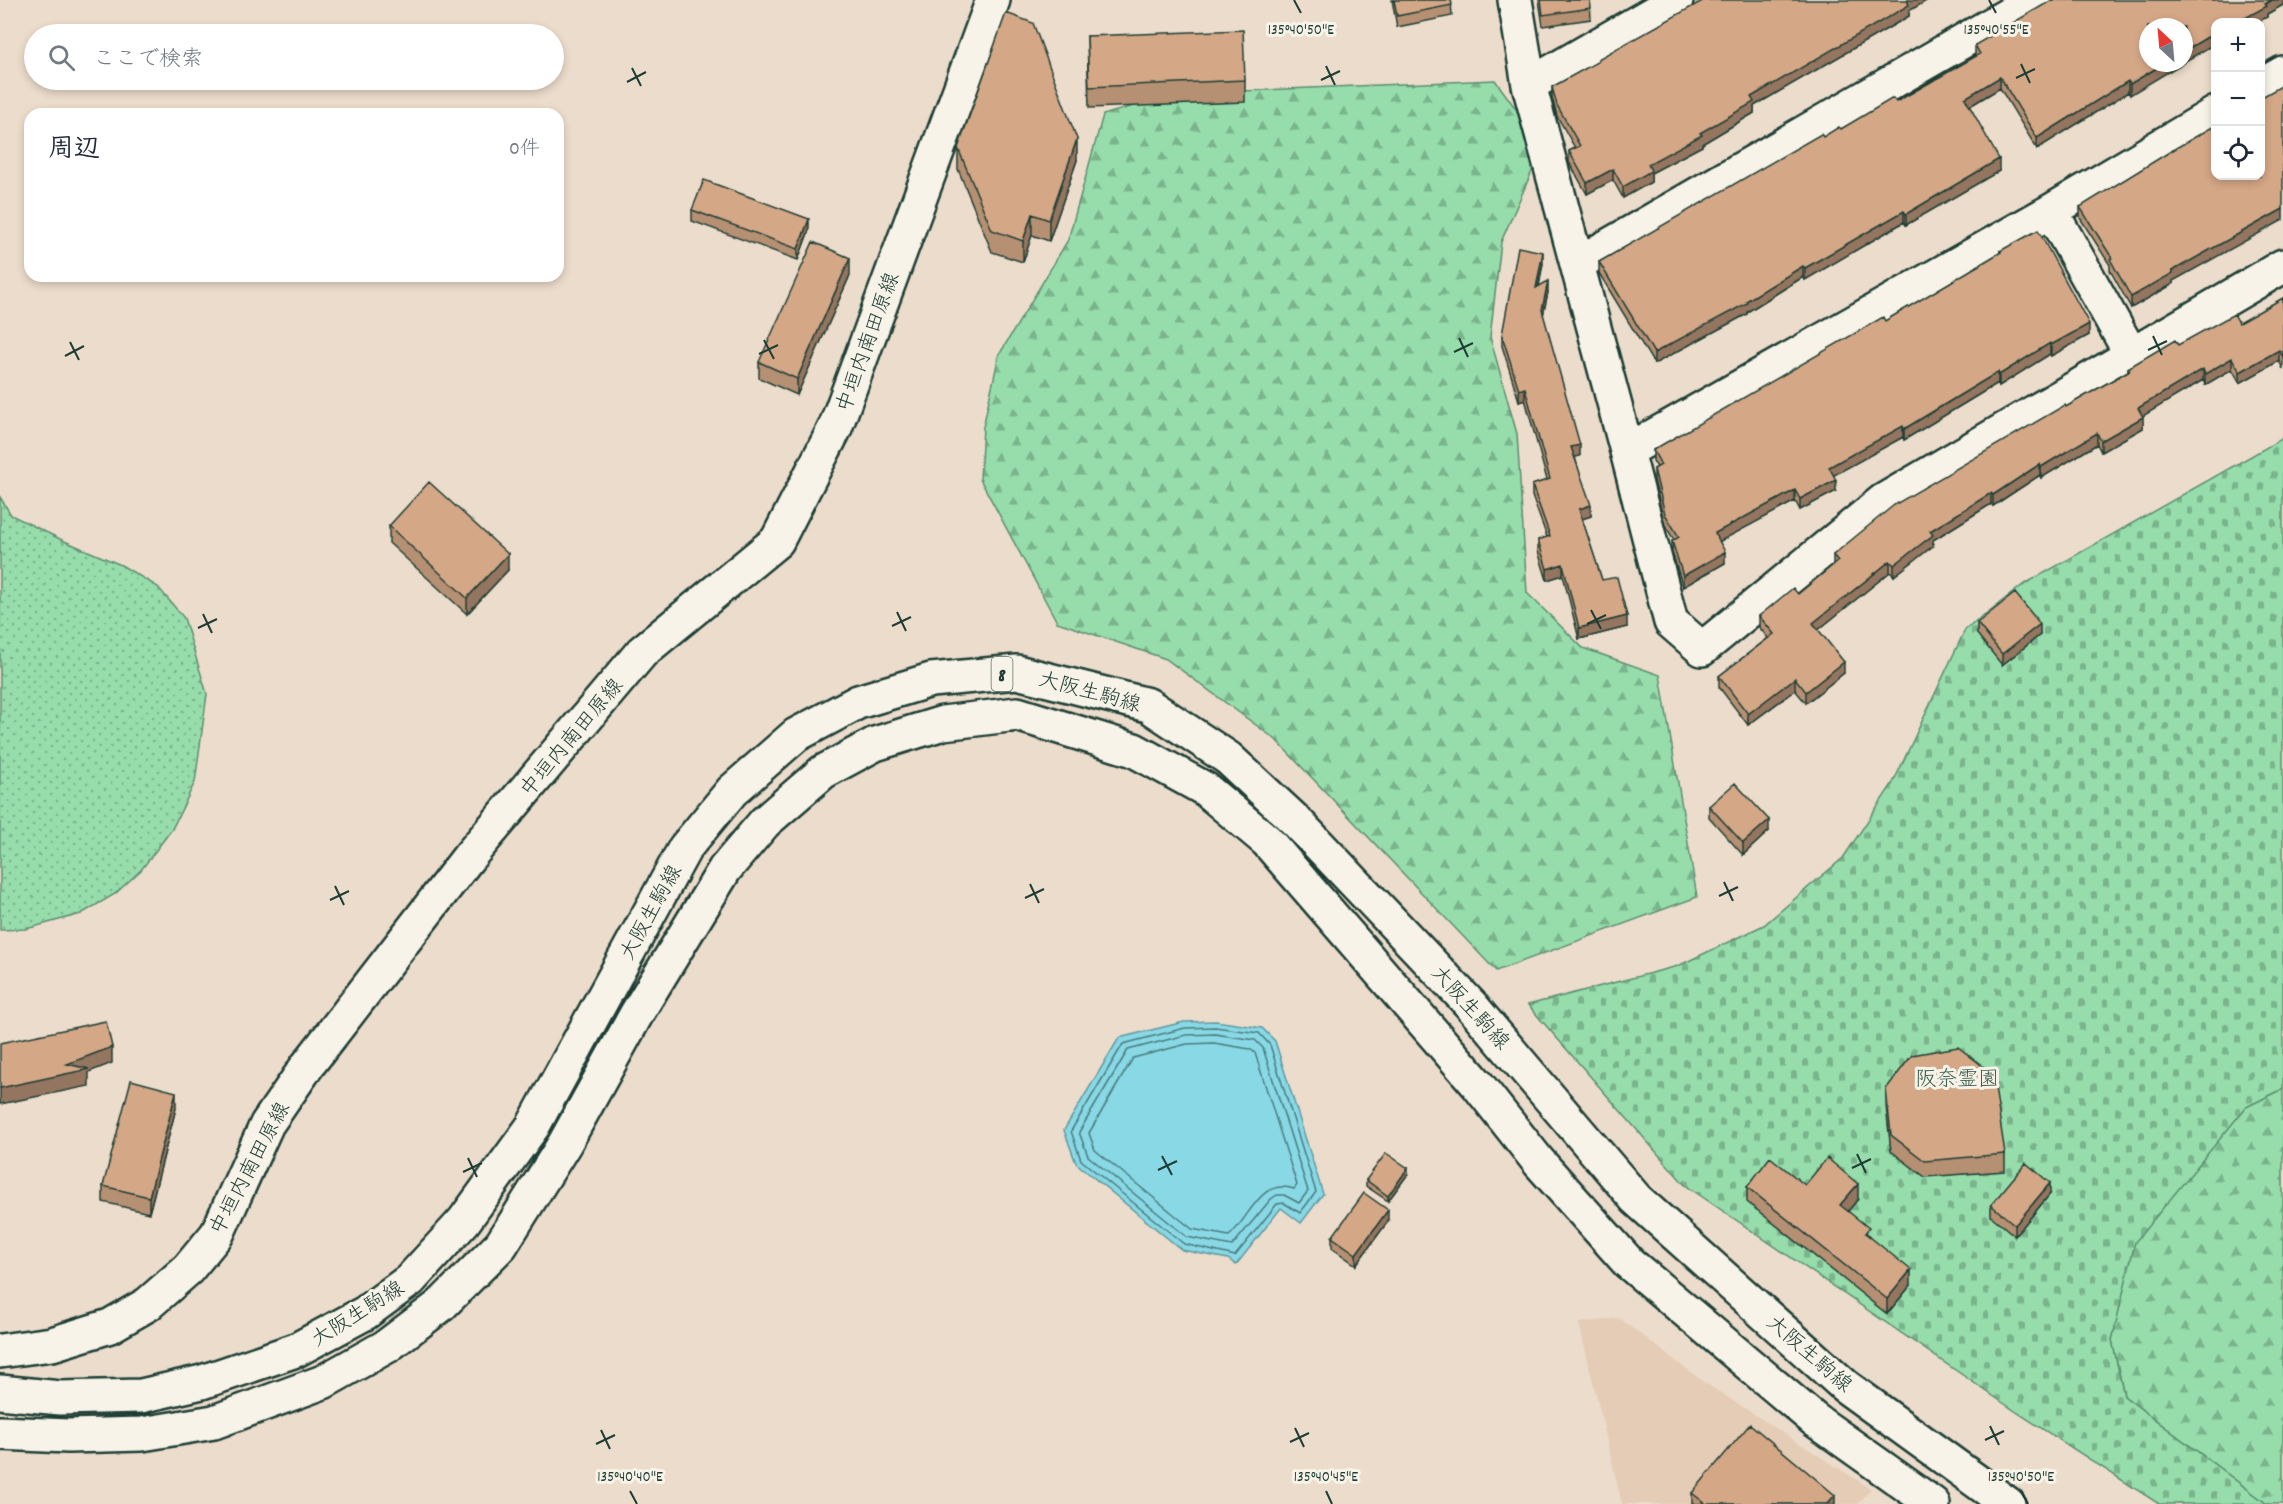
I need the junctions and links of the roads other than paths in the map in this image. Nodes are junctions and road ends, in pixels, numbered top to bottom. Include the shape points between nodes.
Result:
1 (993, 0) edge
2 (1515, 0) edge
3 (1676, 0) edge
4 (2034, 0) edge
5 (1623, 15) edge
6 (2283, 73) edge
7 (2265, 83) edge
8 (1529, 85) junction
9 (2211, 116) edge
10 (2051, 211) junction
11 (1576, 264) junction
12 (2283, 266) edge
13 (2131, 354) junction
14 (1627, 451) junction
15 (1515, 1055) junction
16 (1478, 1085) junction
17 (0, 1351) edge
18 (0, 1392) edge
19 (0, 1433) edge
20 (1933, 1504) edge
21 (2008, 1504) edge

1 - 17 main road, 中垣内南田原線 via 835,428 777,541 642,652 468,858 307,1066 267,1124 217,1234 188,1269 148,1304 110,1326 52,1344
2 - 8 main road
3 - 5 main road
4 - 11 main road
5 - 8 main road
6 - 7 main road
8 - 11 main road
9 - 10 main road
10 - 13 main road
10 - 14 main road
11 - 14 main road
12 - 13 main road
13 - 14 main road via 1883,501 1702,649 1671,622
15 - 16 main road
15 - 18 main road, 大阪生駒線 / 8 via 1298,823 1228,758 1148,705 1017,672 931,680 858,702 796,735 732,791 685,848 532,1126 464,1221 410,1280 365,1313 296,1350 202,1382 141,1396 60,1398
15 - 21 main road, 大阪生駒線 / 8 via 1636,1198 1845,1386
16 - 19 main road, 大阪生駒線 / 8 via 1267,841 1205,789 1134,750 1017,714 943,723 875,744 823,772 765,822 725,869 501,1245 441,1305 387,1346 323,1382 214,1422 142,1434
16 - 20 main road, 大阪生駒線 / 8 via 1538,1161 1629,1263 1815,1420

